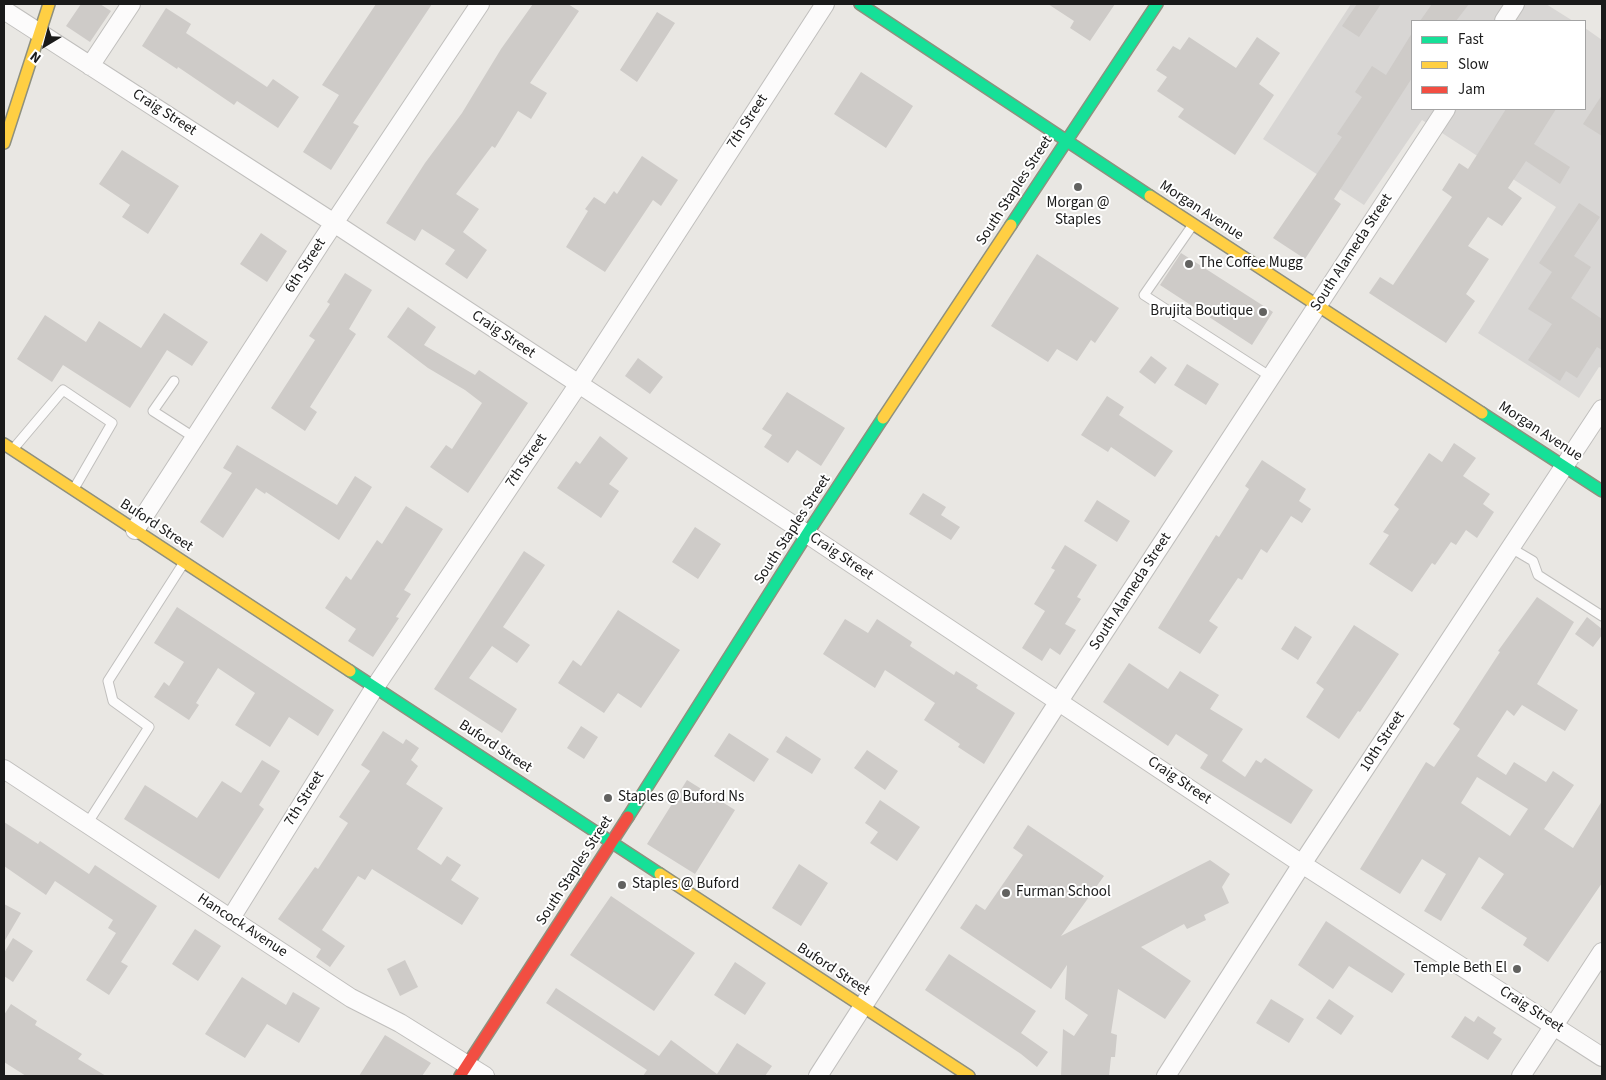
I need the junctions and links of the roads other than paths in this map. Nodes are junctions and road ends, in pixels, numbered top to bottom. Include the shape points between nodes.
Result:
1 (49, 4) edge
2 (132, 4) edge
3 (480, 4) edge
4 (824, 4) edge
5 (860, 4) edge
6 (1157, 4) edge
7 (1515, 4) edge
8 (4, 10) edge
9 (1505, 20) edge
10 (39, 33) junction
11 (90, 66) junction
12 (1445, 110) edge
13 (1066, 142) junction
14 (4, 143) edge
15 (334, 223) junction
16 (1194, 224) junction
17 (1318, 305) junction
18 (1271, 377) junction
19 (174, 381) dead end
20 (578, 385) junction
21 (1602, 409) edge
22 (195, 438) junction
23 (8, 447) edge
24 (1565, 466) junction
25 (74, 490) junction
26 (1602, 491) edge
27 (135, 530) junction
28 (807, 534) junction
29 (1511, 548) junction
30 (184, 562) junction
31 (1602, 616) edge
32 (375, 687) junction
33 (1059, 701) junction
34 (4, 769) edge
35 (87, 824) junction
36 (612, 843) junction
37 (1302, 864) junction
38 (231, 918) junction
39 (1602, 952) edge
40 (863, 1007) junction
41 (1555, 1026) junction
42 (1602, 1057) edge
43 (463, 1071) edge
44 (484, 1076) edge
45 (818, 1076) edge
46 (969, 1076) edge
47 (1166, 1076) edge
48 (1521, 1076) edge

1 - 10 main road
2 - 11 street
3 - 15 street, 6th Street
4 - 20 street, 7th Street
5 - 13 main road, Morgan Avenue
6 - 13 main road, South Staples Street
7 - 9 street
8 - 10 street, Craig Street
10 - 11 street, Craig Street
10 - 14 main road
11 - 15 street, Craig Street
12 - 17 street, South Alameda Street
13 - 16 main road, Morgan Avenue
13 - 28 main road, South Staples Street
15 - 20 street, Craig Street
15 - 22 street, 6th Street
16 - 17 main road, Morgan Avenue
16 - 18 lane via 1144,296
17 - 18 street, South Alameda Street
17 - 24 main road, Morgan Avenue
18 - 33 street, South Alameda Street
19 - 22 lane via 153,411
20 - 28 street, Craig Street
20 - 32 street, 7th Street
21 - 24 street, 10th Street
22 - 27 street, 6th Street
23 - 25 main road, Buford Street
23 - 25 lane via 64,390 112,423
24 - 26 main road, Morgan Avenue
24 - 29 street, 10th Street
25 - 27 main road, Buford Street
27 - 30 main road, Buford Street
28 - 33 street, Craig Street
28 - 36 main road, South Staples Street
29 - 31 lane via 1533,561 1538,575
29 - 37 street, 10th Street
30 - 32 main road, Buford Street
30 - 35 lane via 108,681 113,701 149,727
32 - 36 main road, Buford Street
32 - 38 street, 7th Street
33 - 37 street, Craig Street
33 - 40 street, South Alameda Street
34 - 35 street, Hancock Avenue
35 - 38 street, Hancock Avenue
36 - 40 main road, Buford Street
36 - 43 main road, South Staples Street
37 - 41 street, Craig Street
37 - 47 street, 10th Street
38 - 43 street, Hancock Avenue via 351,998 400,1023
39 - 41 street
40 - 45 street, South Alameda Street
40 - 46 main road, Buford Street
41 - 42 street, Craig Street
41 - 48 street
43 - 44 street, Hancock Avenue

